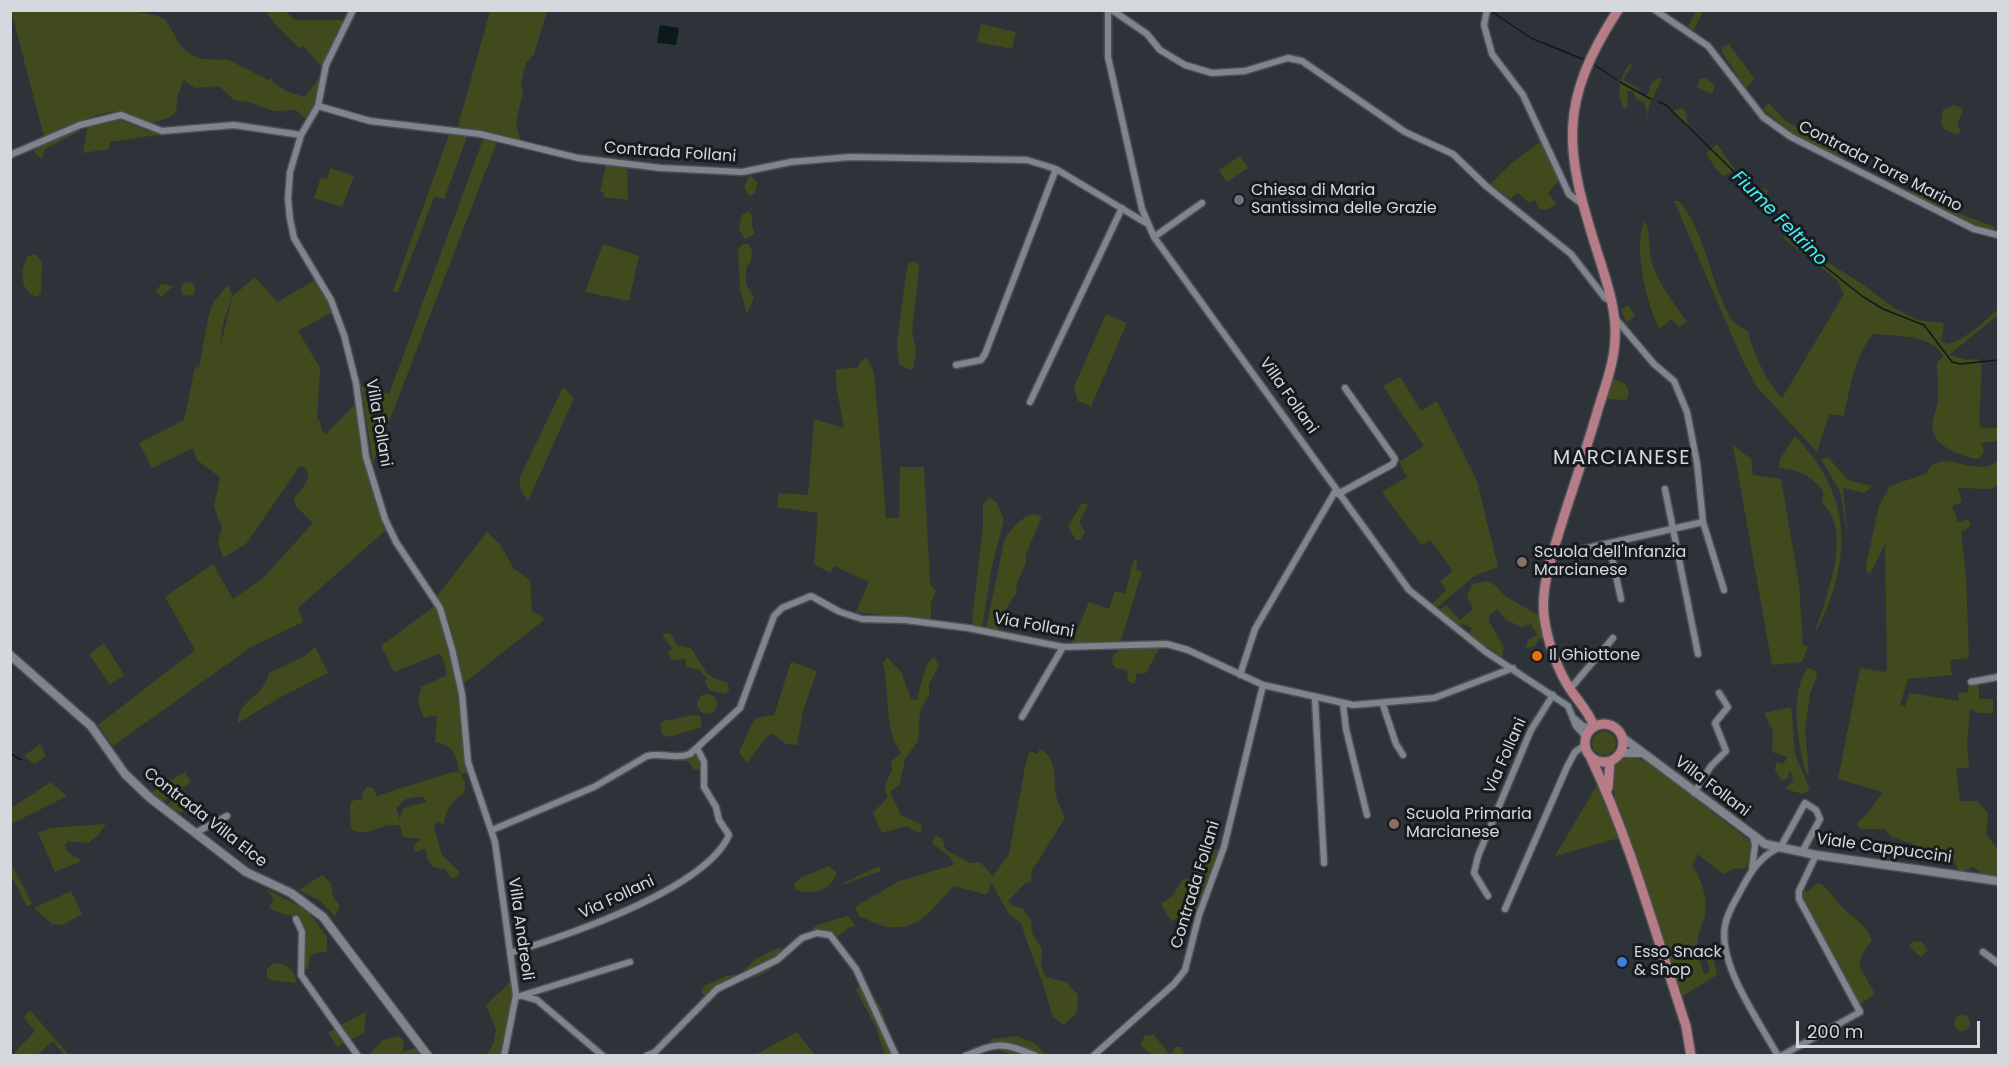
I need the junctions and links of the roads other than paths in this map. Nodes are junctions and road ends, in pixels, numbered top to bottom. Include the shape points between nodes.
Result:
1 (353, 10) edge
2 (1110, 10) edge
3 (1487, 10) edge
4 (1618, 10) edge
5 (1655, 10) edge
6 (318, 106) junction
7 (301, 135) junction
8 (10, 155) edge
9 (1056, 169) junction
10 (1202, 203) dead end
11 (1582, 204) junction
12 (1122, 208) junction
13 (1146, 223) junction
14 (1998, 235) edge
15 (1154, 237) junction
16 (1611, 301) junction
17 (1615, 317) junction
18 (956, 365) dead end
19 (1345, 388) dead end
20 (1030, 402) dead end
21 (1665, 489) dead end
22 (1337, 492) junction
23 (1703, 522) junction
24 (1672, 528) junction
25 (1609, 544) junction
26 (1552, 556) junction
27 (1724, 590) dead end
28 (1621, 599) dead end
29 (1613, 638) dead end
30 (1063, 647) junction
31 (1698, 654) dead end
32 (10, 655) edge
33 (1513, 668) junction
34 (1240, 675) junction
35 (1998, 677) edge
36 (1971, 682) dead end
37 (1263, 685) junction
38 (1570, 689) junction
39 (1719, 693) dead end
40 (1553, 694) junction
41 (1315, 699) junction
42 (1343, 704) junction
43 (1383, 705) junction
44 (1583, 705) junction
45 (1023, 717) dead end
46 (1574, 719) junction
47 (1609, 724) junction
48 (1593, 727) junction
49 (1623, 738) junction
50 (1585, 741) junction
51 (697, 748) junction
52 (1620, 753) junction
53 (1641, 753) junction
54 (1403, 755) dead end
55 (1590, 756) junction
56 (1610, 761) junction
57 (1608, 793) junction
58 (1695, 794) junction
59 (1367, 815) dead end
60 (227, 816) dead end
61 (492, 830) junction
62 (195, 833) junction
63 (1753, 836) junction
64 (495, 842) joint
65 (1765, 844) junction
66 (1779, 848) junction
67 (1755, 849) junction
68 (1802, 852) junction
69 (1766, 855) junction
70 (1816, 855) junction
71 (1324, 863) dead end
72 (1752, 870) junction
73 (1998, 881) edge
74 (1488, 896) dead end
75 (1505, 909) dead end
76 (296, 919) dead end
77 (1983, 952) dead end
78 (510, 953) junction
79 (630, 962) dead end
80 (1998, 963) edge
81 (518, 995) junction
82 (358, 1056) edge
83 (428, 1056) edge
84 (504, 1056) edge
85 (603, 1056) edge
86 (646, 1056) edge
87 (896, 1056) edge
88 (965, 1056) edge
89 (1036, 1056) edge
90 (1093, 1056) edge
91 (1691, 1056) edge
92 (1780, 1056) edge

1 - 6 street, Villa Follani via 326,65
2 - 13 street, Villa Follani via 1108,57
2 - 16 street via 1147,34 1160,50 1185,65 1212,74 1245,71 1288,58 1302,61 1405,132 1453,154 1486,186 1571,254
3 - 11 street via 1484,25 1492,54 1522,95 1569,194
4 - 11 main road via 1592,54 1577,93 1574,170
5 - 14 street, Contrada Torre Marino via 1708,46 1763,117 1791,138 1968,227
6 - 7 street, Villa Follani
6 - 9 street, Contrada Follani via 370,121 480,134 575,158 653,167 742,172 791,162 850,157 1027,160
7 - 8 street via 234,125 155,131 121,115 80,125
7 - 61 street, Villa Follani via 290,172 288,199 294,238 331,300 344,335 356,383 366,457 385,519 440,608 462,694 468,762
9 - 12 street, Contrada Follani
9 - 18 street via 985,354 981,360
10 - 15 street
11 - 16 main road
12 - 13 street, Contrada Follani
12 - 20 street
13 - 15 street, Villa Follani
15 - 22 street, Villa Follani
16 - 17 main road
17 - 23 street via 1654,364 1674,381 1687,412
17 - 26 main road via 1611,365
19 - 22 street via 1395,459 1393,464
21 - 24 street
22 - 33 street, Villa Follani via 1409,590 1486,652
22 - 34 street via 1255,629
23 - 24 street
23 - 27 street
24 - 25 street
24 - 31 street
25 - 26 street
25 - 28 street
26 - 38 main road via 1544,616 1551,646
29 - 38 street
30 - 34 street, Via Follani via 1167,644
30 - 45 street
30 - 51 street, Via Follani via 958,627 862,619 811,596 782,608 774,616 740,708
32 - 62 main road, Contrada Villa Elce via 91,726 135,786
33 - 40 street, Villa Follani
33 - 43 street, Via Follani via 1434,698
34 - 37 street, Via Follani
35 - 36 street
37 - 41 street, Via Follani
37 - 90 street, Contrada Follani via 1224,847 1185,970
38 - 44 main road
39 - 58 street via 1728,707 1715,723 1726,751
40 - 46 street, Villa Follani via 1568,706
40 - 74 street, Via Follani via 1531,730 1478,856 1474,873
41 - 42 street, Via Follani
41 - 71 street
42 - 43 street, Via Follani
42 - 59 street
43 - 54 street
44 - 47 main road
44 - 48 main road
46 - 48 street, Villa Follani
46 - 50 street, Villa Follani
47 - 48 main road
47 - 49 main road
48 - 50 main road
49 - 52 main road
49 - 53 main road, Villa Follani
50 - 55 main road
50 - 75 street via 1567,767
51 - 61 street, Via Follani via 682,757 655,753 646,756 594,787
51 - 78 street, Via Follani via 704,762 704,787 729,835 720,849 676,884 626,911
52 - 53 main road
52 - 56 main road
53 - 58 main road, Villa Follani
55 - 56 main road via 1600,762
55 - 57 main road
56 - 57 main road
57 - 91 main road via 1686,1026
58 - 63 main road, Villa Follani
60 - 62 street
61 - 64 street, Villa Follani
62 - 83 main road, Contrada Villa Elce via 246,873 291,893 323,917
63 - 65 main road, Villa Follani
63 - 67 street
64 - 78 street, Villa Andreoli
65 - 66 main road, Viale Cappuccini
65 - 67 street
65 - 69 street
66 - 68 main road, Viale Cappuccini
66 - 68 street via 1805,803 1816,810 1820,819
66 - 69 street
67 - 72 street
68 - 70 main road, Viale Cappuccini
69 - 72 street
70 - 73 main road, Viale Cappuccini
70 - 92 street via 1799,898 1860,1012
72 - 92 street via 1725,924 1727,955
76 - 82 street via 302,932 301,975
77 - 80 street
78 - 81 street, Villa Andreoli
79 - 81 street
81 - 84 street, Villa Andreoli
81 - 85 street via 537,1000
86 - 87 street via 655,1052 717,989 777,960 802,938 817,933 830,935 856,969
88 - 89 street via 995,1044

